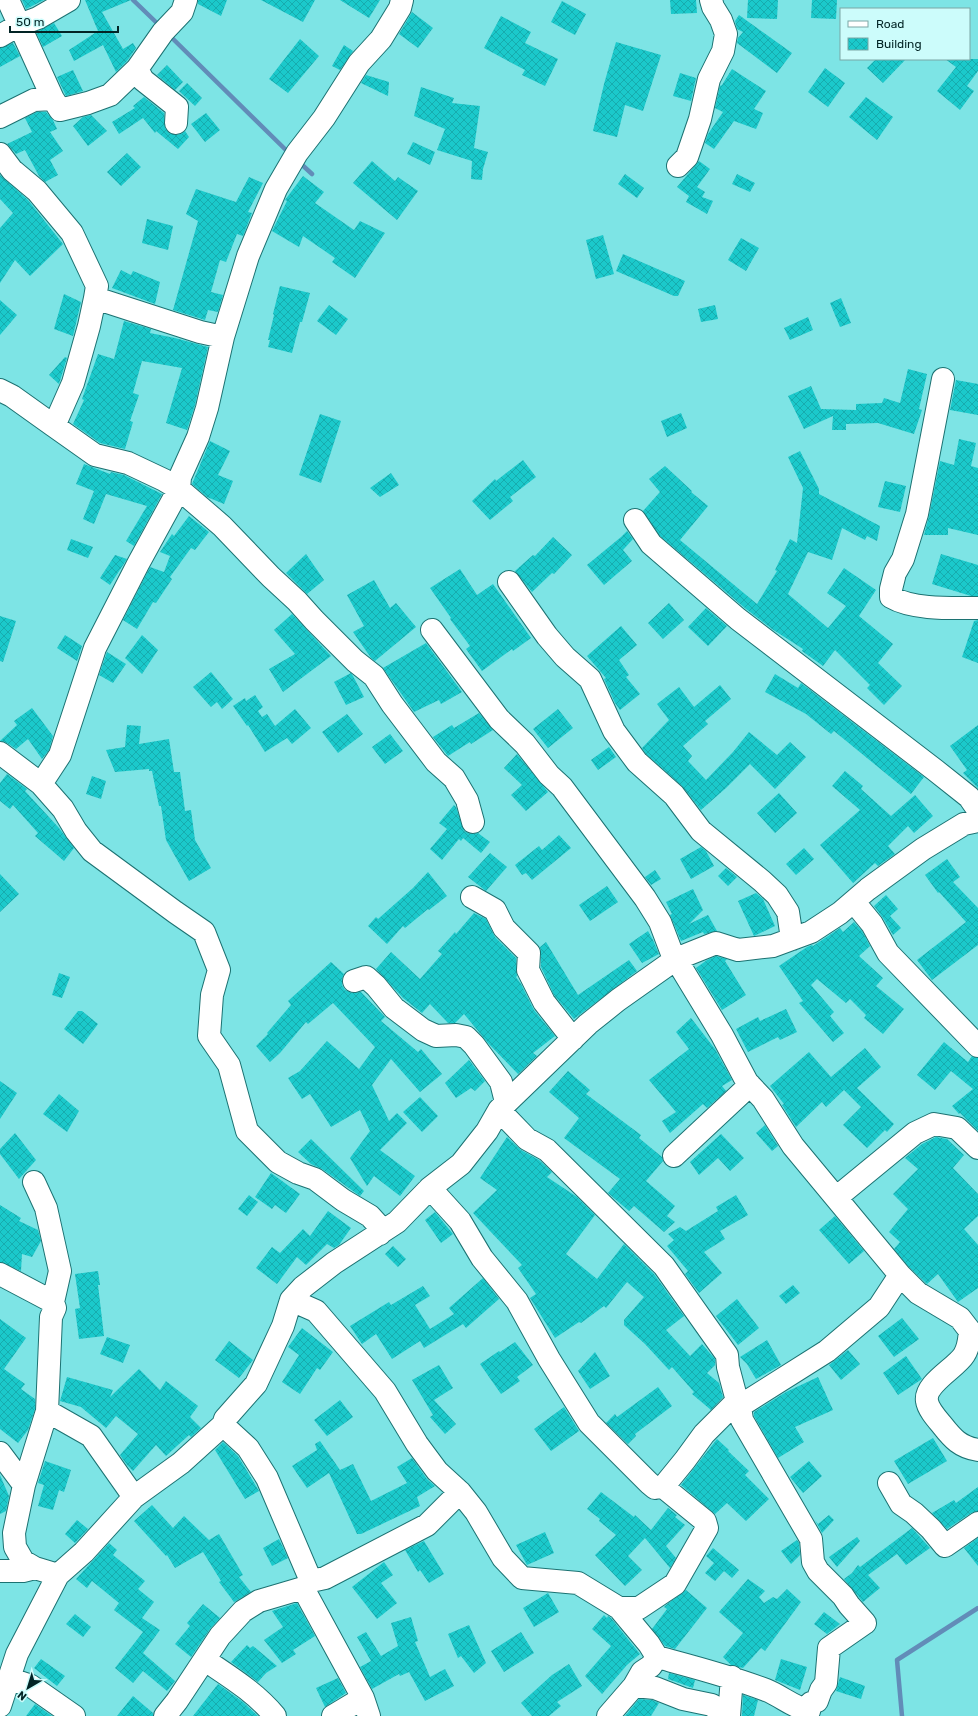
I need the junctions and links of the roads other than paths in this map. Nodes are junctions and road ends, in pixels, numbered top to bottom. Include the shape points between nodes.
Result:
1 (8, 0) edge
2 (69, 0) edge
3 (186, 0) edge
4 (402, 0) edge
5 (711, 0) edge
6 (19, 24) junction
7 (0, 36) edge
8 (137, 69) junction
9 (52, 99) junction
10 (0, 116) edge
11 (176, 123) dead end
12 (0, 154) edge
13 (678, 166) dead end
14 (94, 298) junction
15 (223, 337) junction
16 (943, 379) dead end
17 (0, 390) edge
18 (54, 426) junction
19 (179, 489) junction
20 (635, 520) dead end
21 (509, 582) dead end
22 (978, 608) edge
23 (432, 630) dead end
24 (0, 753) edge
25 (41, 784) junction
26 (978, 810) edge
27 (978, 821) edge
28 (473, 822) dead end
29 (472, 897) dead end
30 (854, 902) junction
31 (792, 939) junction
32 (676, 959) junction
33 (354, 981) dead end
34 (573, 1039) junction
35 (978, 1046) edge
36 (750, 1085) junction
37 (502, 1106) junction
38 (978, 1148) edge
39 (674, 1156) dead end
40 (34, 1182) dead end
41 (430, 1188) junction
42 (837, 1197) junction
43 (380, 1234) junction
44 (0, 1274) edge
45 (900, 1275) junction
46 (291, 1300) junction
47 (53, 1302) junction
48 (738, 1403) junction
49 (47, 1411) junction
50 (223, 1425) junction
51 (978, 1450) edge
52 (0, 1452) edge
53 (13, 1478) edge
54 (889, 1483) dead end
55 (663, 1487) junction
56 (460, 1492) junction
57 (134, 1497) junction
58 (978, 1523) edge
59 (35, 1568) junction
60 (0, 1571) edge
61 (58, 1575) junction
62 (307, 1585) junction
63 (619, 1608) junction
64 (657, 1657) junction
65 (204, 1660) junction
66 (732, 1677) junction
67 (10, 1679) junction
68 (634, 1686) junction
69 (0, 1706) edge
70 (366, 1707) edge
71 (74, 1716) edge
72 (165, 1716) edge
73 (275, 1716) edge
74 (333, 1716) edge
75 (608, 1716) edge
76 (725, 1716) edge
77 (729, 1716) edge

1 - 6 street
2 - 6 street via 38,18
3 - 8 street via 182,12
4 - 15 street via 400,8 381,39 360,63 324,118 297,153 276,189 248,256
5 - 13 street via 726,34 723,51 709,79 700,119 687,157
6 - 7 street
6 - 9 street
8 - 9 street via 110,95 88,103 60,110
8 - 11 street via 143,80 177,107
9 - 10 street via 34,100
12 - 14 street via 12,170 37,191 72,233 97,286
14 - 15 street
14 - 18 street via 73,383
15 - 19 street via 207,408 198,437 180,477
16 - 22 street via 917,514 903,559 895,573 892,597 901,602
17 - 18 street
18 - 19 street via 95,455 128,463
19 - 25 street via 95,648 60,755
19 - 28 street via 222,526 355,661 374,676 436,762 454,778 467,800
20 - 26 street via 651,544 738,619 969,797
21 - 31 street via 547,636 565,657 590,679 614,731 637,762 674,795 701,831 777,895 788,912
23 - 32 street via 499,720 525,744 592,826 645,898 660,922
24 - 25 street
25 - 43 street via 63,809 92,852 204,932 219,970 212,995 208,1036 229,1065 247,1131 278,1162 315,1179 370,1216 379,1226
27 - 30 street via 964,824 923,849
29 - 34 street via 495,910 504,928 530,953 528,970 544,1002
30 - 31 street via 811,932
30 - 35 street via 872,924 888,953
31 - 32 street via 773,946 738,950 716,943
32 - 34 street via 618,1000
32 - 36 street
33 - 37 street via 366,977 394,1008 424,1030 436,1036 456,1035 466,1038 474,1045 500,1082
34 - 37 street
36 - 39 street
36 - 42 street via 763,1099 793,1146
37 - 41 street via 487,1131 461,1164
37 - 48 street via 527,1139 547,1150 664,1266 727,1355
38 - 42 street via 957,1128 934,1124 915,1133
40 - 47 street via 46,1208 60,1271
41 - 43 street via 397,1222
41 - 55 street via 460,1221 482,1258 517,1301 589,1423 649,1483 655,1488
42 - 45 street
43 - 46 street via 334,1263 303,1287
44 - 47 street
45 - 48 street via 879,1307 827,1351
45 - 51 street via 918,1294 960,1318 970,1331 969,1344 964,1355 928,1392 927,1402 950,1435 962,1446
46 - 50 street via 283,1326 256,1384 225,1419
46 - 56 street via 316,1311 384,1391 437,1471
47 - 49 street via 55,1308 52,1317
48 - 55 street via 704,1434
48 - 66 street via 742,1420 811,1539 813,1562 818,1571 865,1623 829,1648 826,1683 817,1701 811,1703 809,1711 800,1709 772,1692
49 - 53 street
49 - 57 street via 91,1436
50 - 57 street via 181,1463
50 - 62 street via 248,1448 267,1478
52 - 53 street
53 - 59 street via 15,1547 23,1561
54 - 58 street via 901,1504 931,1529 945,1546
55 - 63 street via 705,1521 707,1528 675,1584 639,1608
56 - 62 street via 427,1525
56 - 63 street via 479,1517 503,1558 522,1578 578,1583
57 - 61 street via 84,1552
59 - 60 street
59 - 61 street
61 - 67 street via 17,1654
62 - 65 street via 259,1601 243,1611 220,1636
62 - 70 street
63 - 64 street
64 - 66 street
64 - 68 street via 651,1666 642,1672
65 - 72 street
65 - 73 street via 262,1700
66 - 77 street
67 - 69 street
67 - 71 street via 31,1686
68 - 75 street
68 - 76 street via 655,1688 683,1699 712,1705
70 - 74 street

